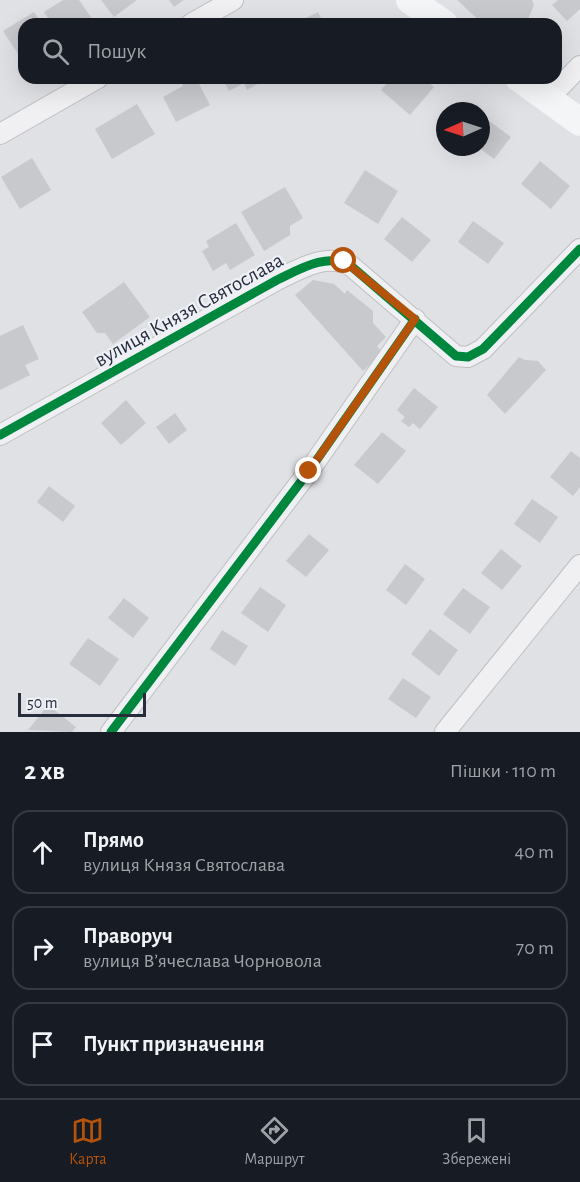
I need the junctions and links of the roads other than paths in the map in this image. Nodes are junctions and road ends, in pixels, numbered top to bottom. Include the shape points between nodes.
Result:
1 (233, 0) edge
2 (410, 0) edge
3 (202, 18) edge
4 (436, 18) edge
5 (580, 66) edge
6 (88, 84) edge
7 (527, 84) edge
8 (548, 99) junction
9 (580, 122) edge
10 (0, 134) edge
11 (580, 249) edge
12 (415, 319) junction
13 (0, 435) edge
14 (580, 565) edge
15 (111, 732) edge
16 (445, 732) edge

1 - 3 street
2 - 4 main road
5 - 8 street
6 - 10 street
7 - 8 main road
8 - 9 main road
11 - 12 street, вулиця Князя Святослава via 476,354 456,356
12 - 13 street, вулиця Князя Святослава via 344,261 326,260 277,280
12 - 15 street via 309,471
14 - 16 street

